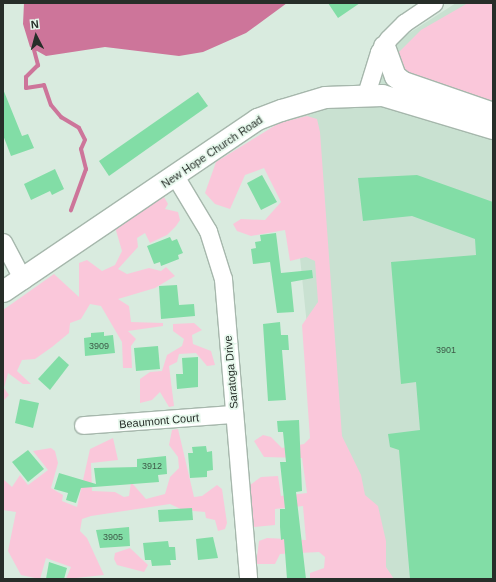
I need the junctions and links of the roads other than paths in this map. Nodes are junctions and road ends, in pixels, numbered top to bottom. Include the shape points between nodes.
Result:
1 (434, 3) edge
2 (384, 46) junction
3 (366, 94) junction
4 (493, 113) edge
5 (493, 128) edge
6 (175, 176) junction
7 (3, 242) edge
8 (23, 280) junction
9 (3, 291) edge
10 (234, 414) junction
11 (83, 426) dead end
12 (248, 579) edge

1 - 2 street via 404,23
2 - 3 street
2 - 4 main road via 395,76 403,82
3 - 5 main road, New Hope Church Road via 432,108
3 - 6 main road, New Hope Church Road via 325,97 257,119
6 - 8 main road, New Hope Church Road
6 - 10 street, Saratoga Drive via 218,253
7 - 8 street
8 - 9 main road, New Hope Church Road
10 - 11 street, Beaumont Court
10 - 12 street, Saratoga Drive

